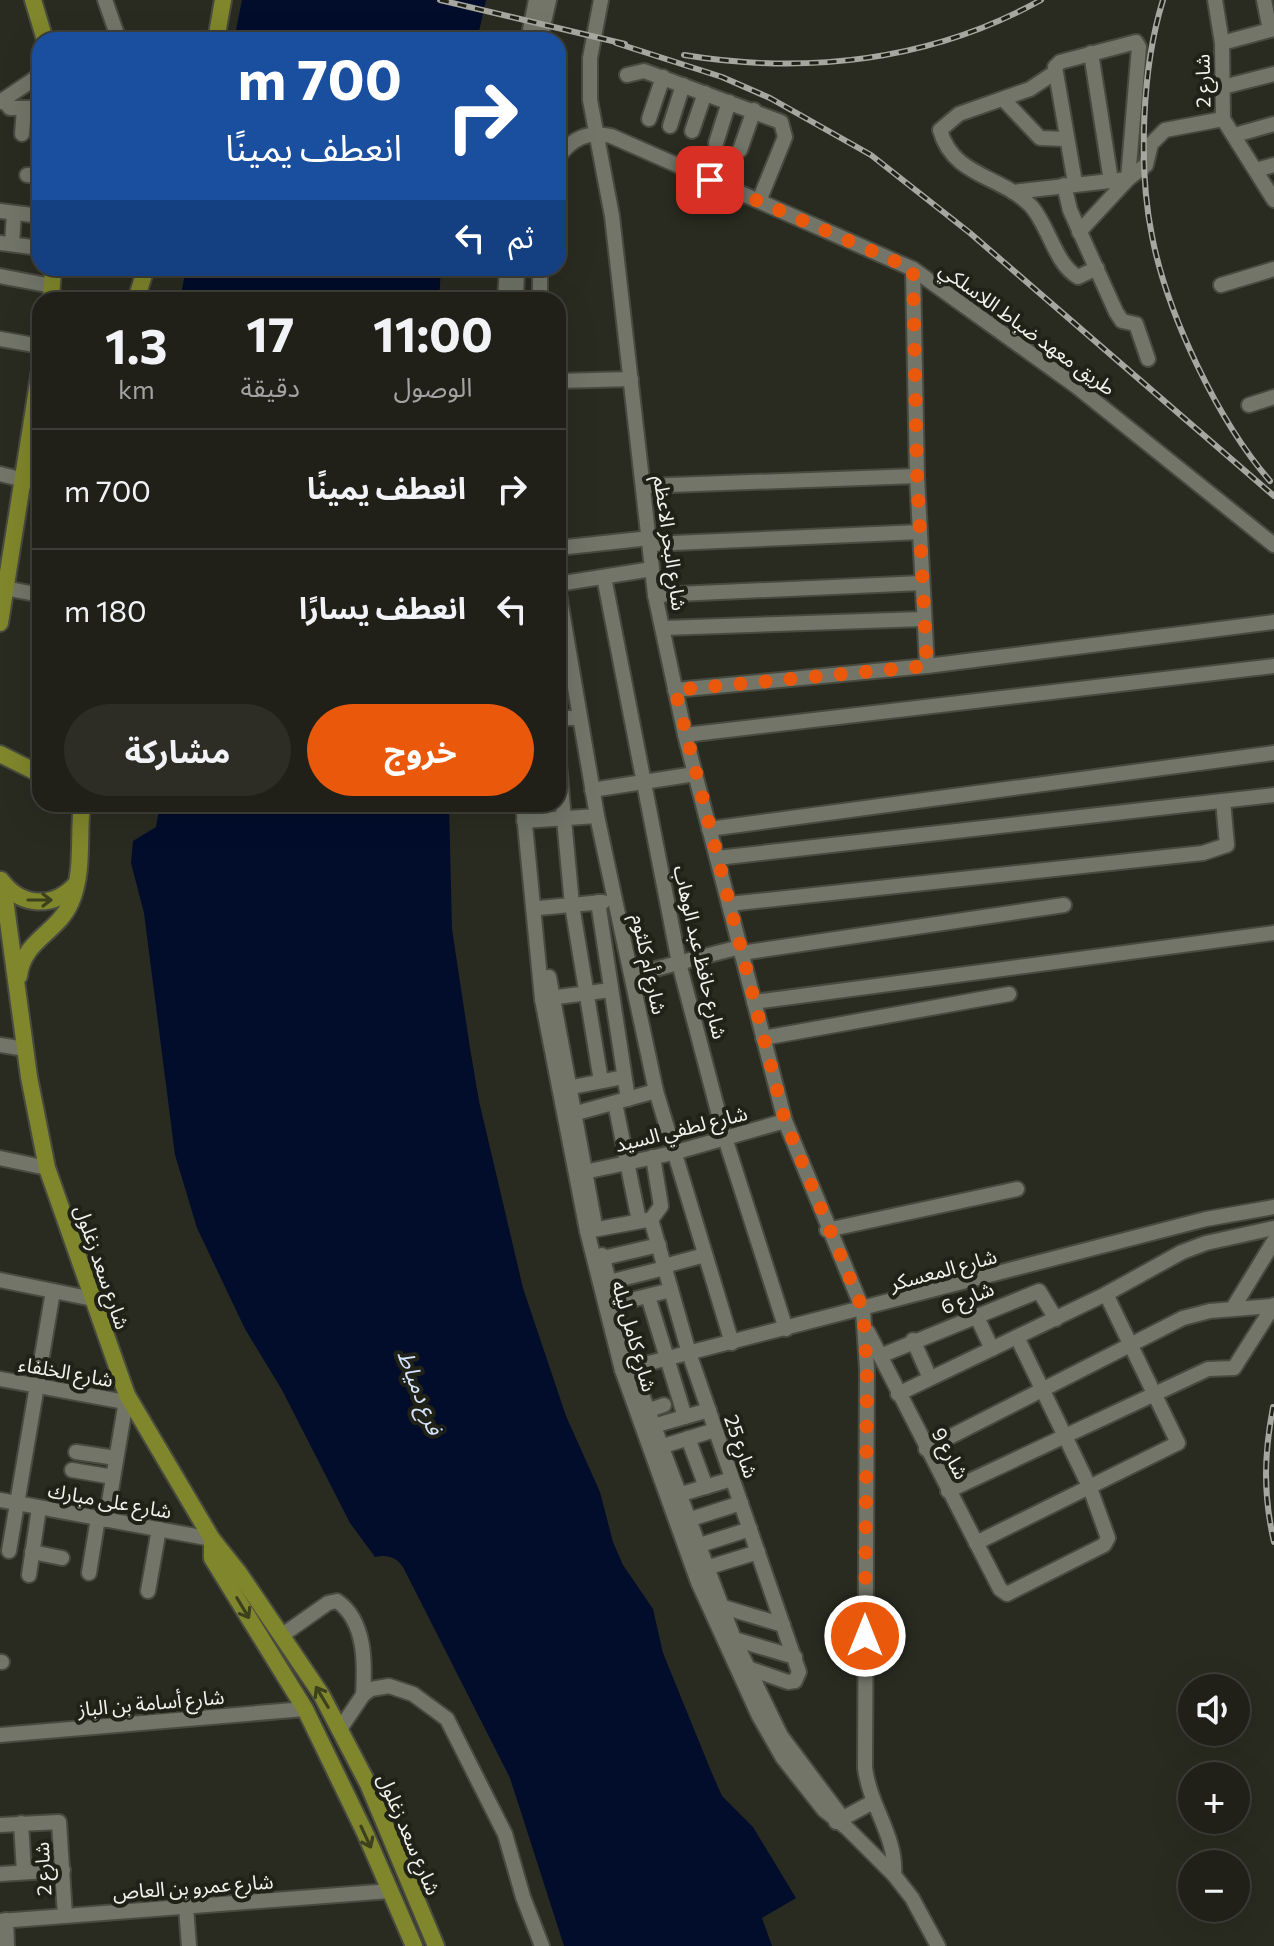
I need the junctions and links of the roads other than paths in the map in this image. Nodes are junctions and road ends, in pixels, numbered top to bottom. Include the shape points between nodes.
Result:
1 (33, 0) edge
2 (105, 0) edge
3 (214, 0) edge
4 (223, 0) edge
5 (536, 0) edge
6 (549, 0) edge
7 (601, 0) edge
8 (1215, 0) edge
9 (1264, 0) edge
10 (1272, 30) edge
11 (43, 32) edge
12 (116, 32) edge
13 (208, 32) edge
14 (217, 32) edge
15 (530, 32) edge
16 (542, 32) edge
17 (1222, 43) junction
18 (1091, 53) junction
19 (1054, 73) junction
20 (1274, 74) edge
21 (627, 75) dead end
22 (663, 77) junction
23 (32, 80) edge
24 (683, 85) junction
25 (1223, 87) junction
26 (705, 93) junction
27 (1003, 99) junction
28 (2, 101) edge
29 (729, 102) junction
30 (32, 108) edge
31 (24, 109) junction
32 (754, 110) junction
33 (649, 119) dead end
34 (1223, 119) junction
35 (1274, 124) edge
36 (670, 126) dead end
37 (692, 131) dead end
38 (598, 133) junction
39 (22, 134) dead end
40 (1235, 135) junction
41 (1066, 139) junction
42 (716, 143) dead end
43 (566, 150) edge
44 (740, 150) dead end
45 (1274, 165) edge
46 (1256, 170) junction
47 (1128, 179) junction
48 (1111, 181) junction
49 (1070, 184) junction
50 (1013, 192) junction
51 (1274, 200) edge
52 (759, 201) junction
53 (7, 212) edge
54 (32, 215) edge
55 (1079, 232) junction
56 (6, 244) edge
57 (32, 247) edge
58 (1097, 268) junction
59 (913, 269) junction
60 (1274, 269) edge
61 (0, 276) edge
62 (1221, 285) dead end
63 (42, 292) edge
64 (0, 339) edge
65 (32, 345) edge
66 (1148, 359) dead end
67 (631, 379) junction
68 (566, 381) edge
69 (1274, 397) edge
70 (1249, 405) dead end
71 (32, 416) edge
72 (0, 474) edge
73 (917, 476) junction
74 (21, 480) junction
75 (32, 482) edge
76 (643, 486) junction
77 (920, 532) junction
78 (650, 541) junction
79 (1274, 545) edge
80 (566, 547) edge
81 (652, 569) junction
82 (604, 577) junction
83 (922, 583) junction
84 (566, 584) edge
85 (3, 588) edge
86 (32, 593) edge
87 (655, 595) junction
88 (924, 619) junction
89 (1274, 622) edge
90 (0, 623) edge
91 (664, 628) junction
92 (566, 657) edge
93 (927, 666) junction
94 (1274, 666) edge
95 (675, 690) junction
96 (566, 718) edge
97 (579, 718) junction
98 (685, 735) junction
99 (1274, 753) edge
100 (0, 754) edge
101 (32, 770) edge
102 (695, 774) junction
103 (644, 782) junction
104 (592, 790) junction
105 (1274, 795) edge
106 (1223, 801) junction
107 (79, 812) edge
108 (525, 812) edge
109 (530, 812) edge
110 (563, 812) edge
111 (597, 816) junction
112 (564, 819) junction
113 (528, 821) junction
114 (709, 829) junction
115 (717, 858) junction
116 (2, 881) edge
117 (76, 884) junction
118 (616, 900) junction
119 (598, 902) junction
120 (729, 904) junction
121 (572, 905) junction
122 (1064, 905) dead end
123 (539, 908) junction
124 (1274, 933) edge
125 (10, 934) junction
126 (36, 940) junction
127 (740, 950) junction
128 (679, 963) junction
129 (632, 975) junction
130 (17, 985) junction
131 (611, 990) junction
132 (586, 994) junction
133 (1009, 994) dead end
134 (547, 999) junction
135 (754, 1002) junction
136 (763, 1038) junction
137 (0, 1045) edge
138 (25, 1049) junction
139 (624, 1077) junction
140 (601, 1081) junction
141 (563, 1088) junction
142 (656, 1091) junction
143 (622, 1101) junction
144 (573, 1114) junction
145 (785, 1121) junction
146 (725, 1138) junction
147 (673, 1153) junction
148 (653, 1157) junction
149 (0, 1158) edge
150 (628, 1162) junction
151 (47, 1168) junction
152 (581, 1172) junction
153 (1017, 1189) dead end
154 (1274, 1207) edge
155 (645, 1221) junction
156 (1274, 1228) edge
157 (591, 1230) junction
158 (827, 1230) junction
159 (1274, 1241) edge
160 (659, 1245) junction
161 (705, 1255) junction
162 (603, 1258) junction
163 (664, 1267) junction
164 (0, 1280) edge
165 (609, 1282) junction
166 (671, 1290) junction
167 (53, 1291) junction
168 (1106, 1294) junction
169 (648, 1296) junction
170 (93, 1299) junction
171 (615, 1304) junction
172 (1274, 1306) edge
173 (1233, 1308) junction
174 (863, 1310) junction
175 (976, 1315) junction
176 (1056, 1319) junction
177 (866, 1328) junction
178 (786, 1329) junction
179 (1017, 1337) junction
180 (913, 1340) junction
181 (1131, 1342) junction
182 (732, 1343) junction
183 (992, 1349) junction
184 (689, 1353) junction
185 (880, 1356) junction
186 (667, 1359) junction
187 (627, 1369) junction
188 (930, 1378) junction
189 (0, 1379) edge
190 (37, 1386) junction
191 (1042, 1389) junction
192 (1156, 1393) junction
193 (898, 1394) junction
194 (126, 1398) junction
195 (664, 1405) dead end
196 (709, 1410) junction
197 (647, 1411) junction
198 (685, 1417) junction
199 (653, 1426) junction
200 (715, 1430) junction
201 (1065, 1436) junction
202 (688, 1438) junction
203 (660, 1447) junction
204 (926, 1449) junction
205 (76, 1452) dead end
206 (116, 1458) junction
207 (72, 1470) dead end
208 (113, 1477) junction
209 (732, 1479) junction
210 (706, 1487) junction
211 (1090, 1488) junction
212 (948, 1491) junction
213 (678, 1495) junction
214 (0, 1500) edge
215 (16, 1503) junction
216 (741, 1503) junction
217 (39, 1508) junction
218 (102, 1519) junction
219 (688, 1520) junction
220 (159, 1529) junction
221 (750, 1529) junction
222 (212, 1539) junction
223 (976, 1543) junction
224 (697, 1546) junction
225 (9, 1551) dead end
226 (32, 1552) junction
227 (758, 1552) junction
228 (62, 1558) dead end
229 (706, 1568) junction
230 (89, 1573) dead end
231 (29, 1575) dead end
232 (148, 1591) dead end
233 (720, 1606) junction
234 (783, 1625) junction
235 (281, 1636) junction
236 (734, 1639) junction
237 (795, 1657) junction
238 (740, 1665) junction
239 (363, 1695) junction
240 (305, 1709) junction
241 (340, 1729) junction
242 (0, 1735) edge
243 (871, 1803) junction
244 (842, 1822) junction
245 (21, 1823) junction
246 (0, 1825) edge
247 (63, 1870) junction
248 (24, 1872) junction
249 (0, 1874) edge
250 (894, 1875) junction
251 (390, 1891) junction
252 (186, 1907) junction
253 (65, 1916) junction
254 (3, 1920) edge
255 (7, 1946) edge
256 (189, 1946) edge
257 (414, 1946) edge
258 (436, 1946) edge
259 (542, 1946) edge
260 (938, 1946) edge

1 - 11 main road
2 - 12 street
3 - 13 main road
4 - 14 main road
5 - 15 street
6 - 16 street
7 - 38 street, شارع البحر الاعظم via 589,79
8 - 17 street, شارع 2
9 - 10 street
10 - 17 street
17 - 25 street, شارع 2
18 - 19 street via 1060,62
18 - 47 street via 1138,44
18 - 48 street
19 - 27 street
19 - 41 street
20 - 25 street
21 - 22 street via 644,71
22 - 24 street
22 - 33 street
23 - 28 street
24 - 26 street
24 - 36 street
25 - 34 street, شارع 2
26 - 29 street
26 - 37 street
27 - 41 street via 1040,138
27 - 50 street via 959,114 940,130 944,145 965,168
28 - 31 street
29 - 32 street
29 - 42 street
30 - 31 street
31 - 39 street
32 - 44 street
32 - 52 street via 777,119 785,132
34 - 40 street, شارع 2
34 - 47 street via 1165,130 1151,144 1146,165
35 - 40 street
38 - 43 street via 581,136
38 - 52 street, طريق معهد ضباط اللاسلكي
38 - 67 street, شارع البحر الاعظم
40 - 46 street, شارع 2
41 - 49 street
45 - 46 street
46 - 51 street, شارع 2
47 - 48 street
47 - 55 street
48 - 49 street
49 - 50 street
49 - 55 street
50 - 58 street via 1042,220 1069,272 1078,277
52 - 59 street, طريق معهد ضباط اللاسلكي
53 - 54 street
53 - 56 street
55 - 58 street
56 - 57 street
58 - 66 street via 1120,318 1136,324
59 - 73 street
59 - 79 street, طريق معهد ضباط اللاسلكي via 1076,386
60 - 62 street
61 - 63 street
64 - 65 street
67 - 68 street
67 - 76 street, شارع البحر الاعظم
69 - 70 street
71 - 74 main road
72 - 74 street
73 - 76 street
73 - 77 street
74 - 75 street
74 - 85 main road
76 - 78 street, شارع البحر الاعظم
77 - 78 street
77 - 83 street
78 - 80 street
78 - 81 street, شارع البحر الاعظم
81 - 82 street
81 - 87 street, شارع البحر الاعظم
82 - 84 street
82 - 103 street, شارع حافظ عبد الوهاب
83 - 87 street
83 - 88 street
85 - 86 street
85 - 90 main road
87 - 91 street, شارع البحر الاعظم
88 - 91 street
88 - 93 street
89 - 93 street
91 - 95 street, شارع البحر الاعظم
92 - 97 street, شارع أم كلثوم
93 - 95 street
94 - 98 street
95 - 98 street, شارع البحر الاعظم
96 - 97 street
97 - 104 street, شارع أم كلثوم
98 - 102 street, شارع البحر الاعظم
99 - 114 street
100 - 101 main road
102 - 103 street
102 - 114 street, شارع البحر الاعظم
103 - 104 street
103 - 128 street, شارع حافظ عبد الوهاب
104 - 111 street, شارع أم كلثوم
105 - 106 street
106 - 115 street
106 - 120 street via 1227,845 1203,853
107 - 117 main road
108 - 113 street, شارع كامل ليله
109 - 113 street, شارع كامل ليله
110 - 112 street
111 - 112 street
111 - 118 street, شارع أم كلثوم
112 - 113 street
112 - 121 street
113 - 123 street, شارع كامل ليله
113 - 134 street, شارع كامل ليله
114 - 115 street, شارع البحر الاعظم
115 - 120 street, شارع البحر الاعظم
116 -> 117 main road via 19,898 40,903 60,898
116 - 125 main road, شارع سعد زغلول
117 - 126 main road, شارع سعد زغلول via 65,915
118 - 119 street
118 - 129 street, شارع أم كلثوم
119 - 121 street
119 - 131 street, شارع 25
120 - 127 street, شارع البحر الاعظم
121 - 123 street
121 - 132 street
122 - 127 street
123 - 134 street, شارع كامل ليله
124 - 135 street
125 - 126 main road via 22,942
125 - 130 main road, شارع سعد زغلول
126 - 130 main road, شارع سعد زغلول via 27,950
127 - 128 street
127 - 135 street, شارع البحر الاعظم
128 - 129 street
128 - 146 street, شارع حافظ عبد الوهاب
129 - 142 street, شارع أم كلثوم
130 - 138 main road, شارع سعد زغلول
131 - 132 street
131 - 139 street, شارع 25
132 - 134 street
132 - 140 street
133 - 136 street
134 - 141 street, شارع كامل ليله
135 - 136 street, شارع البحر الاعظم
136 - 145 street, شارع البحر الاعظم
137 - 138 street
138 - 151 main road, شارع سعد زغلول
139 - 140 street
139 - 143 street, شارع 25
140 - 141 street
141 - 144 street, شارع كامل ليله
141 - 152 street, شارع كامل ليله
142 - 143 street
142 - 147 street, شارع أم كلثوم
143 - 144 street
143 - 150 street, شارع 25
144 - 152 street, شارع كامل ليله
145 - 146 street, شارع لطفي السيد
145 - 158 street, شارع البحر الاعظم
146 - 147 street, شارع لطفي السيد
146 - 178 street, شارع حافظ عبد الوهاب
147 - 148 street, شارع لطفي السيد
147 - 161 street, شارع أم كلثوم
148 - 150 street, شارع لطفي السيد
148 - 155 street via 661,1206
149 - 151 street
150 - 152 street, شارع لطفي السيد
150 - 155 street, شارع 25
151 - 170 main road, شارع سعد زغلول
152 - 157 street, شارع كامل ليله
153 - 158 street
154 - 174 street, شارع المعسكر via 1206,1219
155 - 157 street
155 - 160 street, شارع 25
156 - 168 street via 1194,1247
157 - 162 street, شارع كامل ليله
157 - 187 street, شارع كامل ليله
158 - 174 street, شارع البحر الاعظم
159 - 173 street
160 - 162 street
160 - 163 street, شارع 25
161 - 163 street
161 - 182 street, شارع أم كلثوم
162 - 165 street, شارع كامل ليله
163 - 165 street
163 - 166 street, شارع 25
164 - 167 street
165 - 171 street, شارع كامل ليله
166 - 169 street
166 - 184 street, شارع 25
167 - 170 street
167 - 190 street
168 - 176 street
168 - 181 street
169 - 171 street
169 - 186 street
170 - 194 main road, شارع سعد زغلول
171 - 187 street, شارع كامل ليله
172 - 173 street
172 - 192 street via 1234,1368 1208,1369
173 - 181 street via 1193,1314
174 - 177 street, شارع البحر الاعظم
174 - 178 street, شارع المعسكر
175 - 176 street, شارع 6 via 1039,1291
175 - 180 street, شارع 6
175 - 183 street
176 - 179 street
177 - 185 street, شارع 9
177 - 243 street, شارع البحر الاعظم via 864,1751
178 - 182 street, شارع المعسكر
179 - 183 street
179 - 191 street
180 - 185 street, شارع 6
180 - 188 street
181 - 191 street
181 - 192 street
182 - 184 street, شارع المعسكر
183 - 188 street
184 - 186 street, شارع المعسكر
184 - 196 street, شارع 25
185 - 193 street, شارع 9
186 - 187 street, شارع المعسكر
186 - 198 street
187 - 197 street, شارع كامل ليله via 646,1386
187 - 238 street, شارع كامل ليله via 698,1582
188 - 193 street
189 - 190 street, شارع الخلفاء
190 - 194 street, شارع الخلفاء
190 - 215 street
191 - 201 street
191 - 204 street
192 - 201 street
192 - 211 street via 1177,1445
193 - 204 street, شارع 9
194 - 206 street
194 - 222 main road, شارع سعد زغلول
195 - 197 street
196 - 198 street
196 - 200 street, شارع 25
197 - 199 street, شارع كامل ليله
198 - 199 street
199 - 203 street, شارع كامل ليله
200 - 202 street
200 - 209 street, شارع 25
201 - 211 street
201 - 212 street
202 - 203 street
202 - 210 street
203 - 213 street, شارع كامل ليله
204 - 212 street, شارع 9
205 - 206 street
206 - 208 street
207 - 208 street
208 - 218 street
209 - 210 street
209 - 216 street, شارع 25
210 - 213 street
211 - 223 street
211 - 223 street, شارع 9 via 1107,1543 1007,1594
212 - 223 street, شارع 9
213 - 219 street, شارع كامل ليله
214 - 215 street, شارع على مبارك
215 - 217 street, شارع على مبارك
215 - 225 street
216 - 219 street
216 - 221 street, شارع 25
217 - 218 street, شارع على مبارك
217 - 226 street
218 - 220 street, شارع على مبارك
218 - 230 street
219 - 224 street, شارع كامل ليله
220 - 222 street, شارع على مبارك
220 - 232 street
221 - 224 street
221 - 227 street, شارع 25
222 - 235 main road, شارع سعد زغلول
222 -> 240 main road, شارع سعد زغلول via 212,1558
224 - 229 street, شارع كامل ليله
226 - 228 street
226 - 231 street
227 - 229 street
227 - 234 street, شارع 25
229 - 233 street, شارع كامل ليله
233 - 234 street
233 - 236 street, شارع كامل ليله
234 - 237 street, شارع 25
235 - 239 street via 337,1601 363,1647
241 -> 235 main road, شارع سعد زغلول
236 - 237 street
236 - 238 street, شارع كامل ليله
237 - 238 street via 799,1675 791,1682
238 - 244 street, شارع كامل ليله via 794,1773
239 - 241 street
239 - 259 street via 389,1686 413,1694 447,1719 505,1834
240 - 242 street, شارع أسامة بن الباز
240 -> 251 main road, شارع سعد زغلول
241 - 258 main road, شارع سعد زغلول
243 - 244 street
243 - 250 street, شارع البحر الاعظم via 890,1841
244 - 250 street, شارع كامل ليله
245 - 246 street
245 - 247 street, شارع 2 via 59,1822
245 - 248 street
247 - 248 street
247 - 253 street, شارع 2
248 - 249 street
250 - 260 street, شارع كامل ليله
251 - 252 street, شارع عمرو بن العاص
251 - 257 main road, شارع سعد زغلول
252 - 253 street, شارع عمرو بن العاص
252 - 256 street
253 - 254 street, شارع عمرو بن العاص
254 - 255 street

